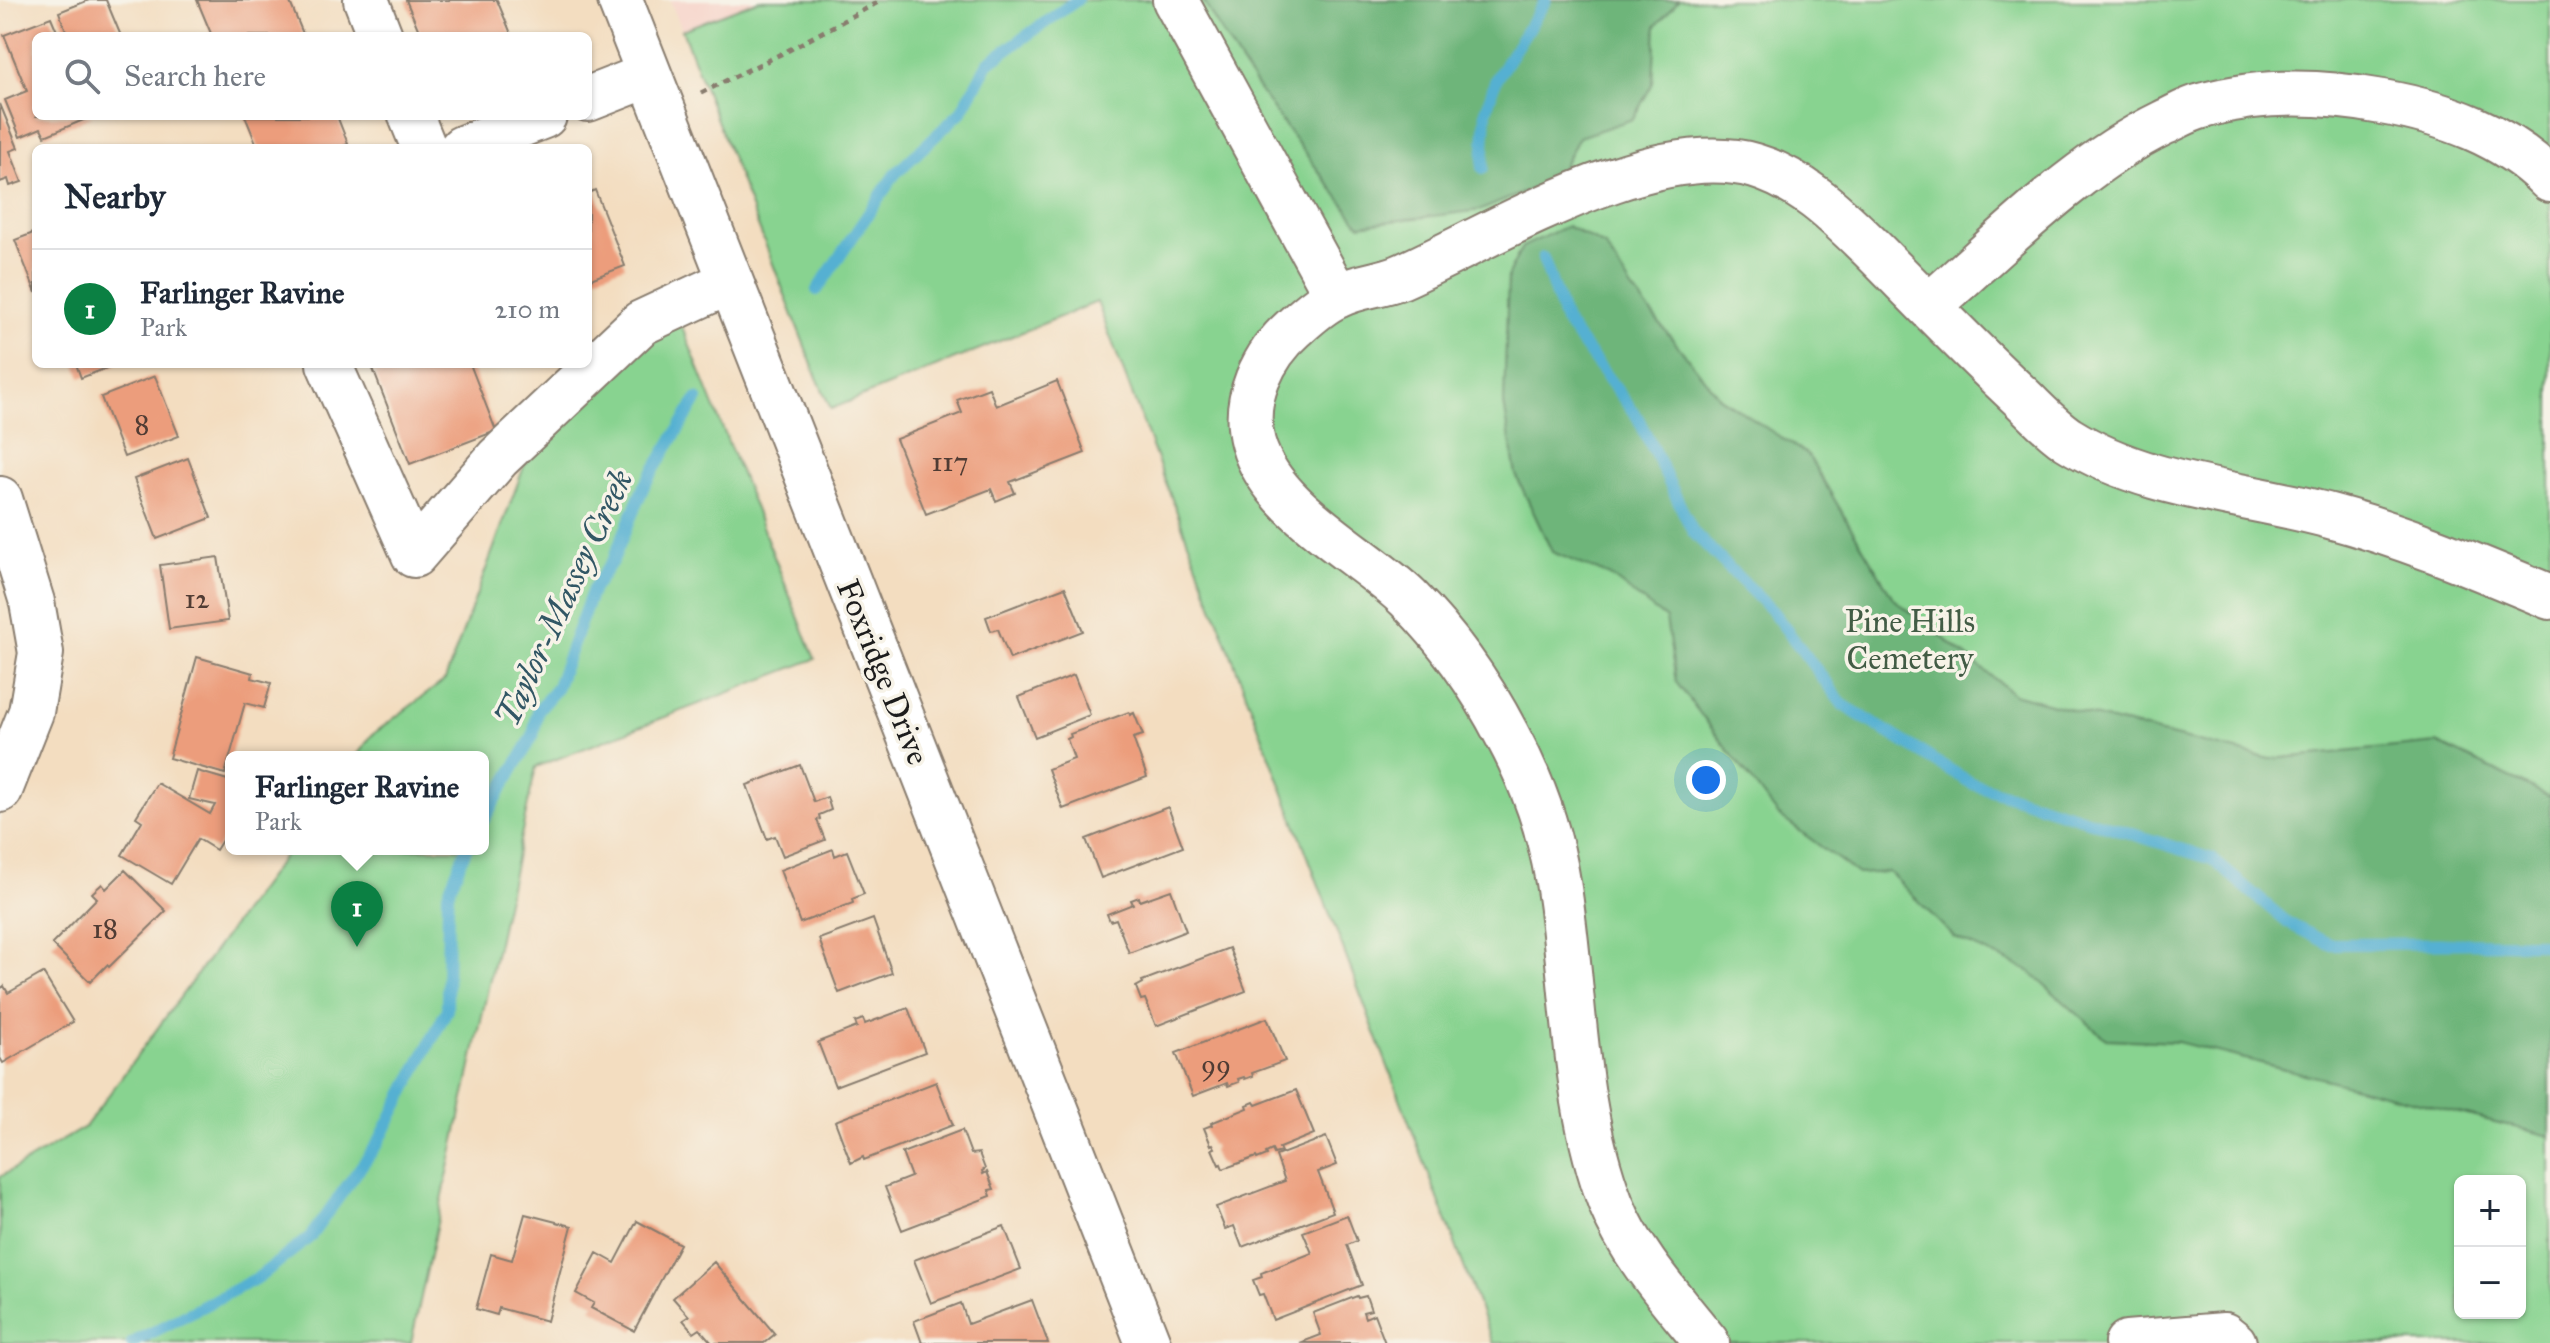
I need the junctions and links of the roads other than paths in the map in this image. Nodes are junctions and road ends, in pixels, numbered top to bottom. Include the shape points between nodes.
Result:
1 (366, 0) edge
2 (620, 0) edge
3 (1184, 18) edge
4 (378, 32) edge
5 (656, 93) junction
6 (592, 99) edge
7 (413, 120) edge
8 (534, 120) edge
9 (422, 144) edge
10 (472, 144) edge
11 (2550, 180) edge
12 (729, 282) junction
13 (1337, 296) junction
14 (1929, 306) junction
15 (331, 368) edge
16 (0, 499) edge
17 (2550, 597) edge
18 (0, 790) edge
19 (1148, 1343) edge
20 (1707, 1343) edge
21 (2127, 1343) edge
22 (2234, 1343) edge

1 - 4 street
2 - 5 street, Foxridge Drive
3 - 13 street
5 - 6 street
5 - 12 street, Foxridge Drive
7 - 9 street
8 - 10 street
11 - 14 street via 2505,145 2425,109 2339,94 2239,96 2198,106 2138,136 2069,184
12 - 15 street via 641,323 498,458 414,555
12 - 19 street, Foxridge Drive
13 - 14 street via 1395,279 1606,183 1718,160 1753,165 1807,191
13 - 20 street via 1292,328 1268,359 1250,406 1254,448 1289,501 1407,598 1462,660 1512,744 1538,802 1559,884 1579,1073 1613,1209 1642,1261
14 - 17 street via 2064,437 2130,471 2332,516
16 - 18 street via 32,602 41,653 31,712
21 - 22 street via 2224,1335

